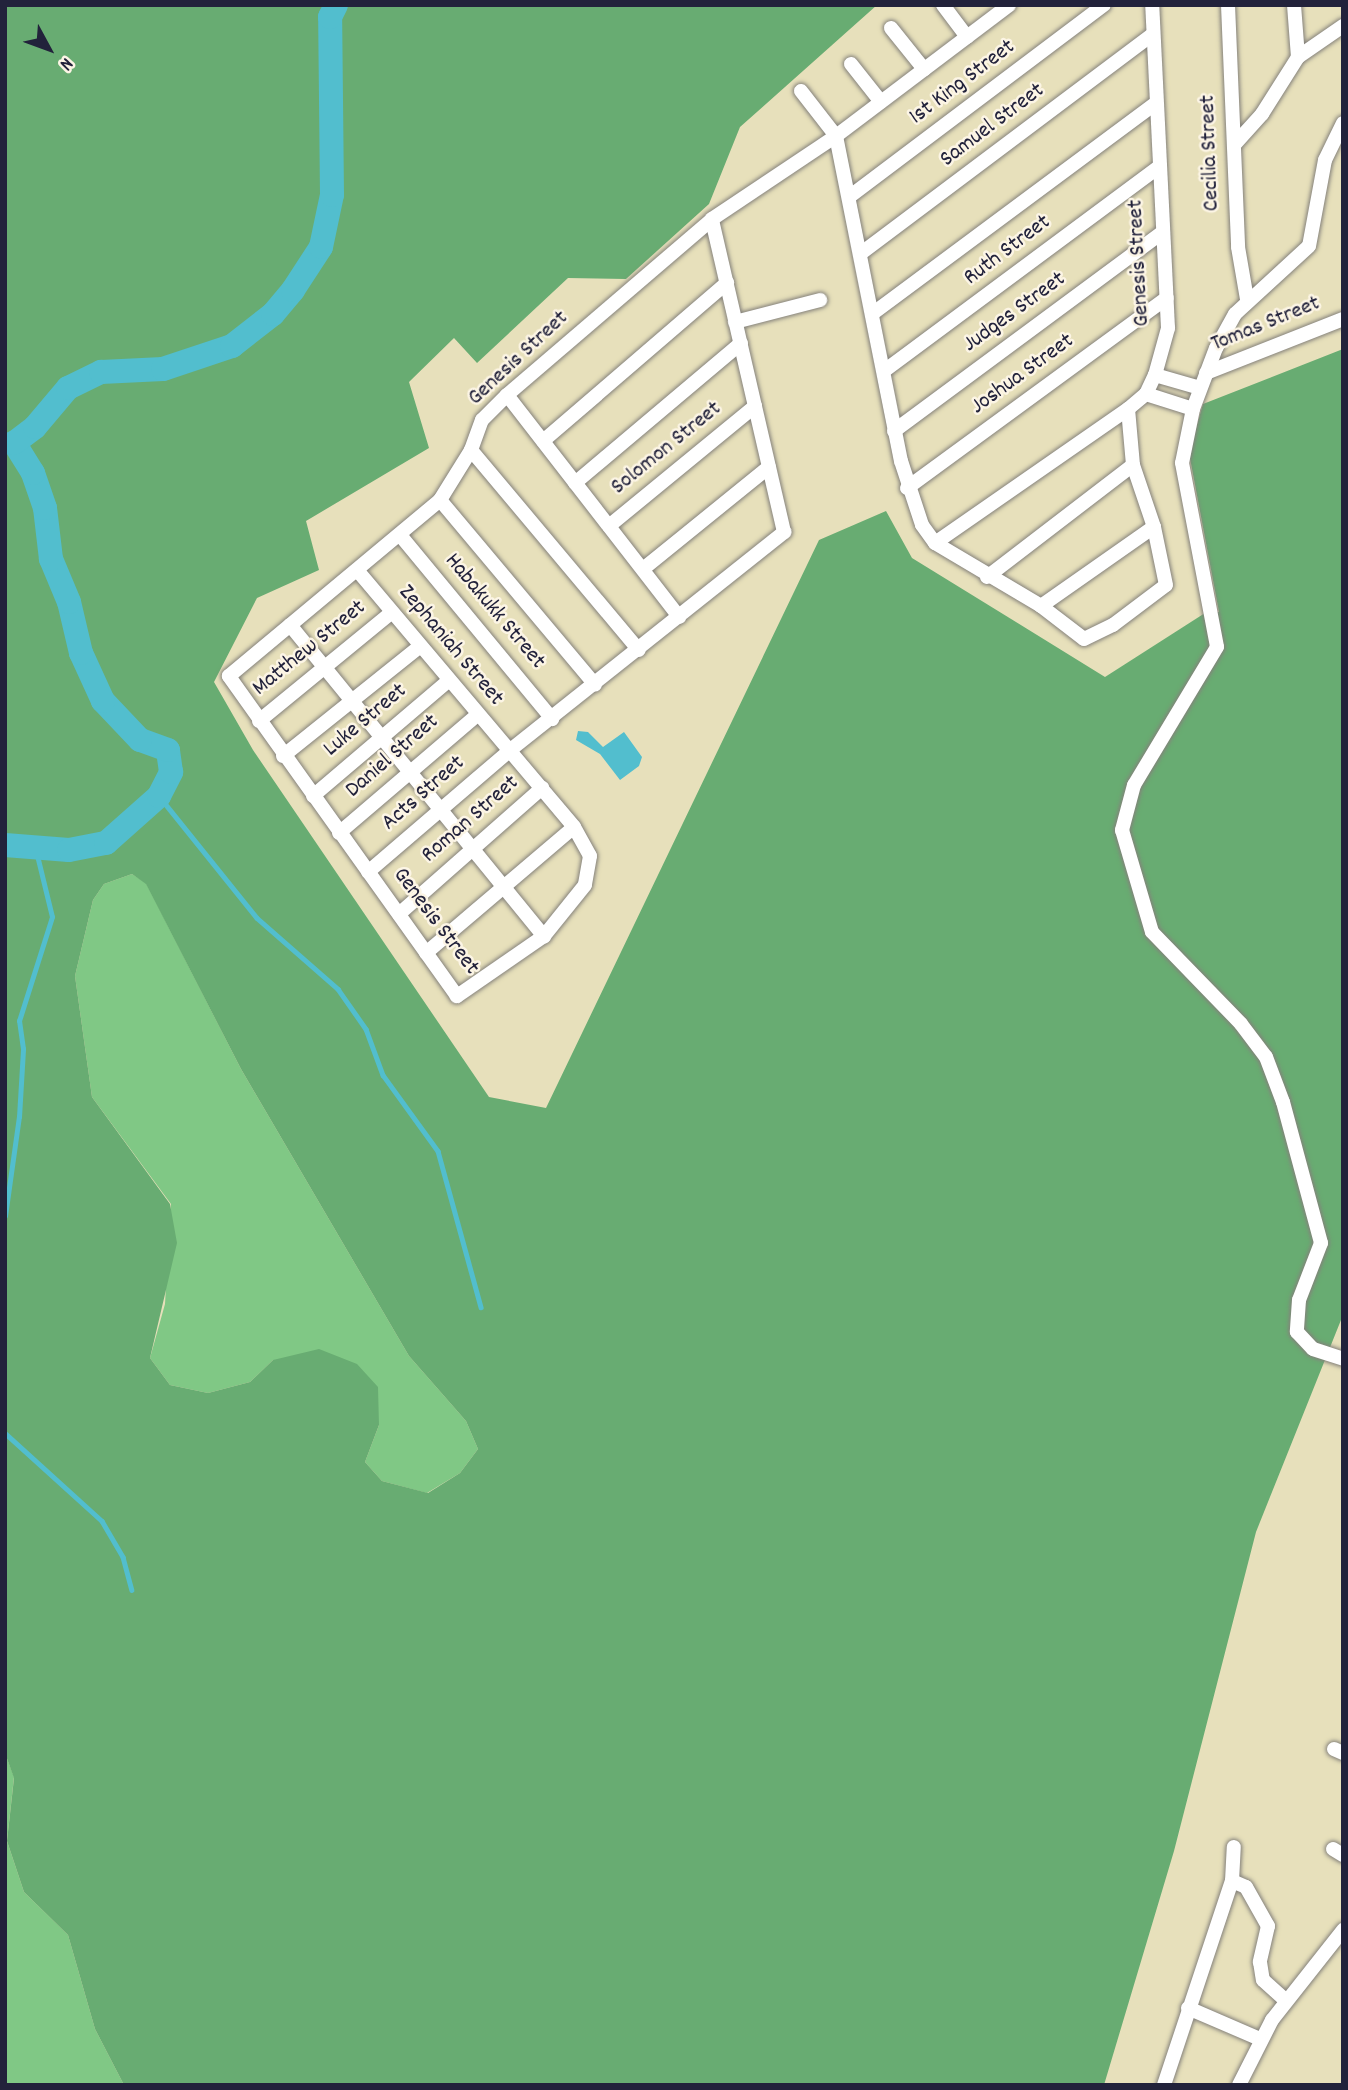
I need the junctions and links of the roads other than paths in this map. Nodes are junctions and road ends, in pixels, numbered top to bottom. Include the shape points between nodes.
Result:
1 (943, 5) edge
2 (1009, 5) edge
3 (1104, 5) edge
4 (1152, 5) edge
5 (1227, 5) edge
6 (1294, 5) edge
7 (1343, 26) edge
8 (891, 28) dead end
9 (1153, 34) junction
10 (967, 37) junction
11 (1298, 57) junction
12 (851, 64) dead end
13 (924, 69) junction
14 (801, 91) dead end
15 (881, 102) junction
16 (1156, 103) junction
17 (1343, 123) edge
18 (836, 136) junction
19 (1234, 145) junction
20 (1159, 167) junction
21 (849, 197) junction
22 (712, 219) junction
23 (1162, 233) junction
24 (860, 254) junction
25 (727, 283) junction
26 (1167, 298) junction
27 (1247, 299) junction
28 (820, 300) dead end
29 (872, 314) junction
30 (1343, 319) edge
31 (736, 322) junction
32 (741, 343) junction
33 (884, 371) junction
34 (1206, 373) junction
35 (1155, 375) junction
36 (1200, 388) junction
37 (1146, 394) junction
38 (507, 395) junction
39 (755, 406) junction
40 (1128, 409) junction
41 (1193, 409) junction
42 (894, 430) junction
43 (543, 441) junction
44 (471, 450) junction
45 (1133, 464) junction
46 (769, 467) junction
47 (575, 483) junction
48 (907, 488) junction
49 (440, 500) junction
50 (609, 526) junction
51 (1154, 527) junction
52 (400, 535) junction
53 (935, 543) junction
54 (643, 569) junction
55 (357, 570) junction
56 (987, 577) junction
57 (1041, 606) junction
58 (391, 613) junction
59 (678, 617) junction
60 (290, 625) junction
61 (419, 647) junction
62 (639, 650) junction
63 (324, 667) junction
64 (448, 681) junction
65 (595, 685) junction
66 (352, 701) junction
67 (477, 715) junction
68 (552, 719) junction
69 (259, 721) junction
70 (382, 738) junction
71 (509, 751) junction
72 (283, 756) junction
73 (410, 773) junction
74 (542, 788) junction
75 (313, 796) junction
76 (440, 810) junction
77 (574, 827) junction
78 (339, 833) junction
79 (473, 849) junction
80 (368, 872) junction
81 (503, 887) junction
82 (399, 914) junction
83 (544, 936) junction
84 (426, 953) junction
85 (1343, 1359) edge
86 (1234, 1847) dead end
87 (1233, 1881) junction
88 (1343, 1930) edge
89 (1286, 2001) junction
90 (1188, 2008) junction
91 (1260, 2039) junction
92 (1164, 2085) edge
93 (1239, 2085) edge

1 - 10 street
2 - 10 street, Genesis Street
3 - 21 street, 1st King Street
4 - 9 street, Genesis Street
5 - 19 street, Cecilia Street
6 - 11 street
7 - 11 street
8 - 13 street
9 - 16 street, Genesis Street
9 - 24 street, Samuel Street
10 - 13 street, Genesis Street
11 - 19 street via 1262,114
12 - 15 street
13 - 15 street, Genesis Street
14 - 18 street
15 - 18 street, Genesis Street
16 - 20 street, Genesis Street
16 - 29 street
17 - 27 street via 1325,160 1309,246
18 - 21 street
18 - 22 street, Genesis Street
19 - 27 street, Cecilia Street via 1238,247
20 - 23 street, Genesis Street
20 - 33 street, Ruth Street
21 - 24 street
22 - 25 street
22 - 38 street, Genesis Street
23 - 26 street, Genesis Street
23 - 42 street, Judges Street
24 - 29 street
25 - 31 street
25 - 43 street
26 - 35 street, Genesis Street via 1168,328
26 - 48 street, Joshua Street
27 - 34 street via 1224,330
28 - 31 street
29 - 33 street
30 - 34 street, Tomas Street
31 - 32 street
32 - 39 street
32 - 47 street
33 - 42 street
34 - 36 street
35 - 36 street
35 - 37 street, Genesis Street
36 - 41 street
37 - 40 street, Genesis Street
37 - 41 street
38 - 43 street
38 - 44 street, Genesis Street via 482,421
39 - 46 street
39 - 50 street, Solomon Street
40 - 45 street
40 - 53 street, Genesis Street
41 - 85 street via 1182,463 1217,647 1134,785 1122,830 1152,932 1241,1024 1266,1057 1283,1102 1321,1243 1299,1300 1297,1332 1313,1349
42 - 48 street
43 - 47 street
44 - 49 street, Genesis Street
44 - 62 street
45 - 51 street
45 - 56 street
46 - 54 street
46 - 59 street via 783,531
47 - 50 street
48 - 53 street
49 - 52 street, Genesis Street
49 - 65 street
50 - 54 street
51 - 57 street
51 - 57 street via 1166,585 1112,625 1084,639
52 - 55 street, Genesis Street
52 - 68 street, Habakukk Street
53 - 56 street
54 - 59 street
55 - 58 street, Zephaniah Street
55 - 60 street, Genesis Street
56 - 57 street
58 - 61 street, Zephaniah Street
58 - 63 street, Matthew Street
59 - 62 street
60 - 63 street
60 - 69 street, Genesis Street via 229,676
61 - 64 street, Zephaniah Street
61 - 66 street
62 - 65 street
63 - 66 street
63 - 69 street, Matthew Street
64 - 67 street, Zephaniah Street
64 - 70 street, Luke Street
65 - 68 street
66 - 70 street
66 - 72 street
67 - 71 street, Zephaniah Street
67 - 73 street, Daniel Street
68 - 71 street
69 - 72 street, Genesis Street
70 - 73 street
70 - 75 street, Luke Street
71 - 74 street, Genesis Street
71 - 76 street, Acts Street
72 - 75 street, Genesis Street
73 - 76 street
73 - 78 street, Daniel Street
74 - 77 street, Genesis Street
74 - 79 street, Roman Street
75 - 78 street, Genesis Street
76 - 79 street
76 - 80 street, Acts Street
77 - 81 street
77 - 83 street, Genesis Street via 587,847 588,876 580,894
78 - 80 street, Genesis Street
79 - 81 street
79 - 82 street, Roman Street
80 - 82 street, Genesis Street
81 - 83 street
81 - 84 street
82 - 84 street, Genesis Street
83 - 84 street, Genesis Street via 457,996
86 - 87 street
87 - 89 street via 1246,1887 1268,1926 1260,1962 1263,1980
87 - 90 street
88 - 89 street
89 - 91 street
90 - 91 street
90 - 92 street
91 - 93 street

